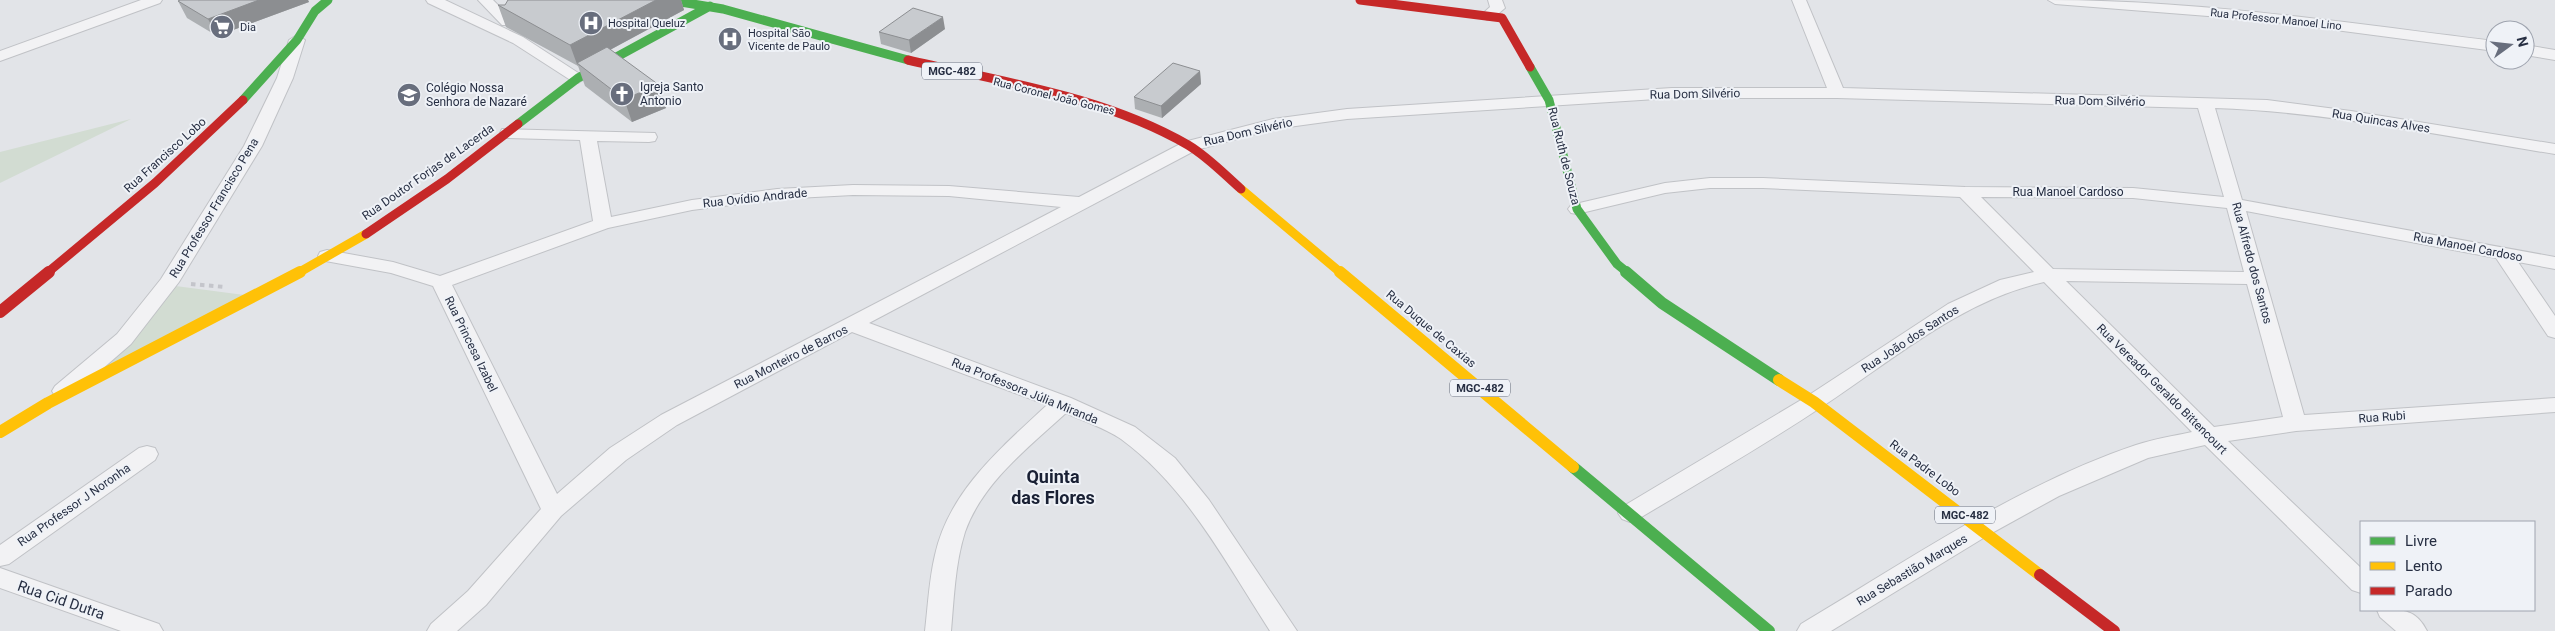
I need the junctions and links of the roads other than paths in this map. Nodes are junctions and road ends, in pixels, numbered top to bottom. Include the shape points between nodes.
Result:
1 (155, 0) edge
2 (328, 0) edge
3 (433, 0) edge
4 (485, 0) edge
5 (669, 0) edge
6 (1360, 0) edge
7 (1495, 0) edge
8 (1799, 0) edge
9 (2055, 0) edge
10 (2257, 0) edge
11 (714, 3) edge
12 (2131, 3) edge
13 (2259, 16) junction
14 (1494, 17) junction
15 (507, 22) edge
16 (297, 40) junction
17 (2485, 45) edge
18 (2535, 52) edge
19 (2555, 55) edge
20 (0, 56) edge
21 (578, 78) junction
22 (1837, 92) junction
23 (1550, 100) junction
24 (2205, 104) junction
25 (508, 133) junction
26 (588, 135) junction
27 (649, 137) dead end
28 (1190, 146) junction
29 (2555, 149) edge
30 (1965, 192) junction
31 (1082, 203) junction
32 (2236, 204) junction
33 (1577, 209) junction
34 (603, 224) junction
35 (2504, 254) junction
36 (327, 256) junction
37 (2555, 264) edge
38 (2047, 275) junction
39 (2254, 278) junction
40 (441, 282) junction
41 (0, 312) edge
42 (853, 324) junction
43 (2555, 332) edge
44 (124, 339) junction
45 (161, 345) junction
46 (1814, 402) junction
47 (48, 403) junction
48 (1063, 403) junction
49 (2555, 405) edge
50 (2296, 423) junction
51 (0, 432) edge
52 (2209, 436) junction
53 (148, 454) dead end
54 (553, 510) junction
55 (1630, 513) junction
56 (1982, 528) junction
57 (0, 556) edge
58 (0, 578) edge
59 (2360, 582) edge
60 (2390, 611) edge
61 (119, 626) edge
62 (150, 631) edge
63 (440, 631) edge
64 (938, 631) edge
65 (1284, 631) edge
66 (1769, 631) edge
67 (1810, 631) edge
68 (2114, 631) edge
69 (2414, 631) edge

1 - 20 street
2 - 16 main road, Rua Francisco Lobo via 315,11
3 - 21 street via 518,40
4 - 15 street
5 - 11 main road, MGC-482
6 - 14 main road
7 - 14 street via 1498,8
8 - 22 street
9 - 12 street, Rua Professor Manoel Lino
10 - 13 street
11 - 21 main road, Rua Doutor Forjas de Lacerda
11 - 28 main road, Rua Coronel João Gomes / MGC-482 via 903,59 1109,109
12 - 13 street, Rua Professor Manoel Lino
13 - 17 street, Rua Professor Manoel Lino
14 - 23 main road, Rua Ruth de Souza / MGC-482
16 - 41 main road, Rua Francisco Lobo via 216,129
16 - 44 street, Rua Professor Francisco Pena via 285,78 253,146 169,282
18 - 19 street
21 - 25 main road, Rua Doutor Forjas de Lacerda
22 - 23 street, Rua Dom Silvério via 1672,94
22 - 24 street, Rua Dom Silvério
23 - 28 street, Rua Dom Silvério via 1347,114 1273,124
23 - 33 main road, Rua Ruth de Souza / MGC-482
24 - 29 street, Rua Quincas Alves via 2266,105
24 - 32 street, Rua Alfredo dos Santos
25 - 26 street
25 - 36 main road, Rua Doutor Forjas de Lacerda via 386,222
26 - 27 street
26 - 34 street
28 - 31 street, Rua Monteiro de Barros
28 - 55 main road, Rua Duque de Caxias / MGC-482
30 - 32 street, Rua Manoel Cardoso via 2133,193
30 - 33 street, Rua Manoel Cardoso via 1710,183 1665,188
30 - 38 street, Rua Vereador Geraldo Bittencourt
31 - 34 street, Rua Ovídio Andrade via 949,191 854,190 777,194 692,205
31 - 42 street, Rua Monteiro de Barros
32 - 35 street, Rua Manoel Cardoso
32 - 39 street, Rua Alfredo dos Santos
33 - 46 main road, Rua Ruth de Souza / MGC-482 via 1617,264 1662,303
34 - 40 street, Rua Ovídio Andrade
35 - 37 street, Rua Manoel Cardoso
35 - 43 street
36 - 40 street, Rua Princesa Izabel via 393,268
36 - 45 main road, Rua Doutor Forjas de Lacerda
38 - 39 street, Rua João dos Santos
38 - 46 street, Rua João dos Santos via 2007,284 1955,308
38 - 52 street, Rua Vereador Geraldo Bittencourt
39 - 50 street, Rua Alfredo dos Santos
40 - 54 street, Rua Princesa Izabel
42 - 48 street, Rua Professora Júlia Miranda
42 - 54 street, Rua Monteiro de Barros via 669,420 618,454
44 - 45 street
44 - 47 street, Rua Professor Francisco Pena
45 - 47 main road, Rua Doutor Forjas de Lacerda
46 - 55 street, Rua João dos Santos
46 - 56 main road, Rua Padre Lobo / MGC-482
47 - 51 main road, Rua Doutor Forjas de Lacerda
48 - 64 street via 986,476 963,510 948,554
48 - 65 street, Rua Professora Júlia Miranda via 1127,432 1167,464 1201,506
49 - 50 street, Rua Rubi
50 - 52 street, Rua Rubi
52 - 56 street, Rua Sebastião Marques via 2143,451 2050,490
52 - 59 street, Rua Vereador Geraldo Bittencourt
53 - 57 street, Rua Professor J Noronha
54 - 63 street, Rua Monteiro de Barros via 476,598
55 - 66 main road, Rua Duque de Caxias / MGC-482
56 - 67 street, Rua Sebastião Marques
56 - 68 main road, Rua Padre Lobo / MGC-482
58 - 61 street, Rua Cid Dutra
60 - 69 street
61 - 62 street, Rua Cid Dutra

